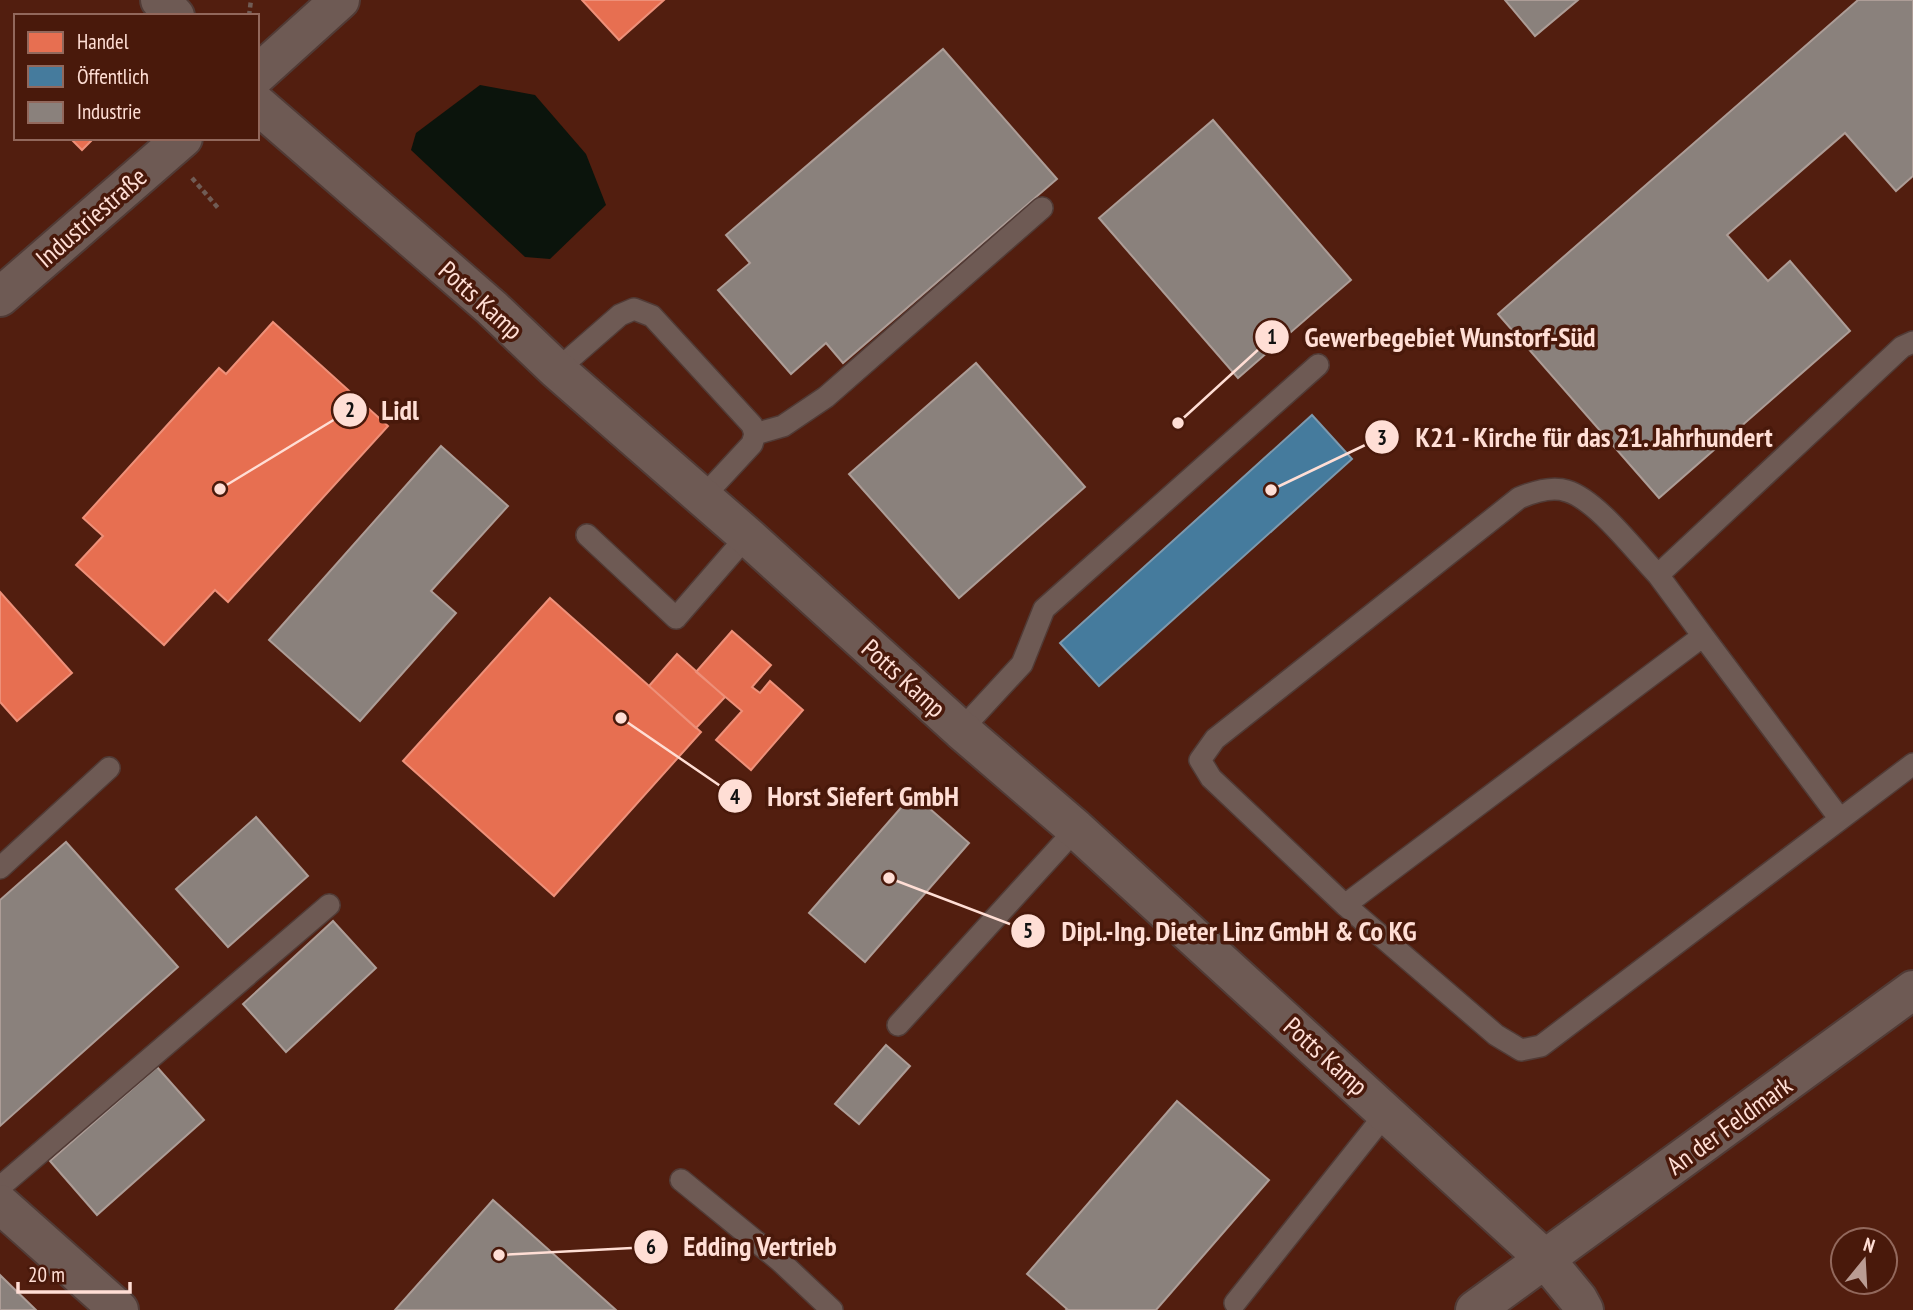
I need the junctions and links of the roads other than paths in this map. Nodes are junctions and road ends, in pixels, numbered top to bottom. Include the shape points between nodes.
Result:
1 (160, 0) edge
2 (340, 0) edge
3 (172, 14) edge
4 (259, 73) edge
5 (259, 106) edge
6 (181, 140) edge
7 (1042, 208) dead end
8 (0, 297) edge
9 (1913, 342) edge
10 (1318, 365) dead end
11 (557, 370) junction
12 (755, 433) junction
13 (702, 498) junction
14 (587, 536) dead end
15 (747, 536) junction
16 (1658, 575) junction
17 (1703, 636) junction
18 (961, 730) junction
19 (1913, 764) edge
20 (109, 768) dead end
21 (1840, 819) junction
22 (1076, 829) junction
23 (0, 868) edge
24 (329, 905) dead end
25 (1345, 905) junction
26 (1913, 990) edge
27 (898, 1025) dead end
28 (1387, 1112) junction
29 (681, 1180) dead end
30 (0, 1187) edge
31 (0, 1204) edge
32 (1545, 1259) junction
33 (1235, 1303) dead end
34 (119, 1310) edge
35 (832, 1310) edge
36 (1475, 1310) edge
37 (1584, 1310) edge

1 - 3 street
2 - 4 street
5 - 11 street, Potts Kamp
6 - 8 street, Industriestraße
7 - 12 lane via 826,397 783,426
9 - 16 lane via 1902,346
10 - 18 lane via 1044,609 1022,664
11 - 12 lane via 634,309 652,316
11 - 13 street, Potts Kamp
12 - 13 lane via 752,444
13 - 15 street, Potts Kamp
14 - 15 lane via 676,618
15 - 18 street, Potts Kamp
16 - 17 lane
16 - 25 lane via 1588,501 1565,490 1536,491 1519,498 1215,739 1200,760 1211,778
17 - 21 lane
17 - 25 lane
18 - 22 street, Potts Kamp
19 - 21 lane
20 - 23 lane
21 - 25 lane via 1541,1046 1521,1051
22 - 27 lane
22 - 28 street, Potts Kamp
24 - 30 lane
26 - 32 street, An der Feldmark
28 - 32 street, Potts Kamp
28 - 33 lane
29 - 35 lane
31 - 34 street
32 - 36 street, An der Feldmark
32 - 37 street

